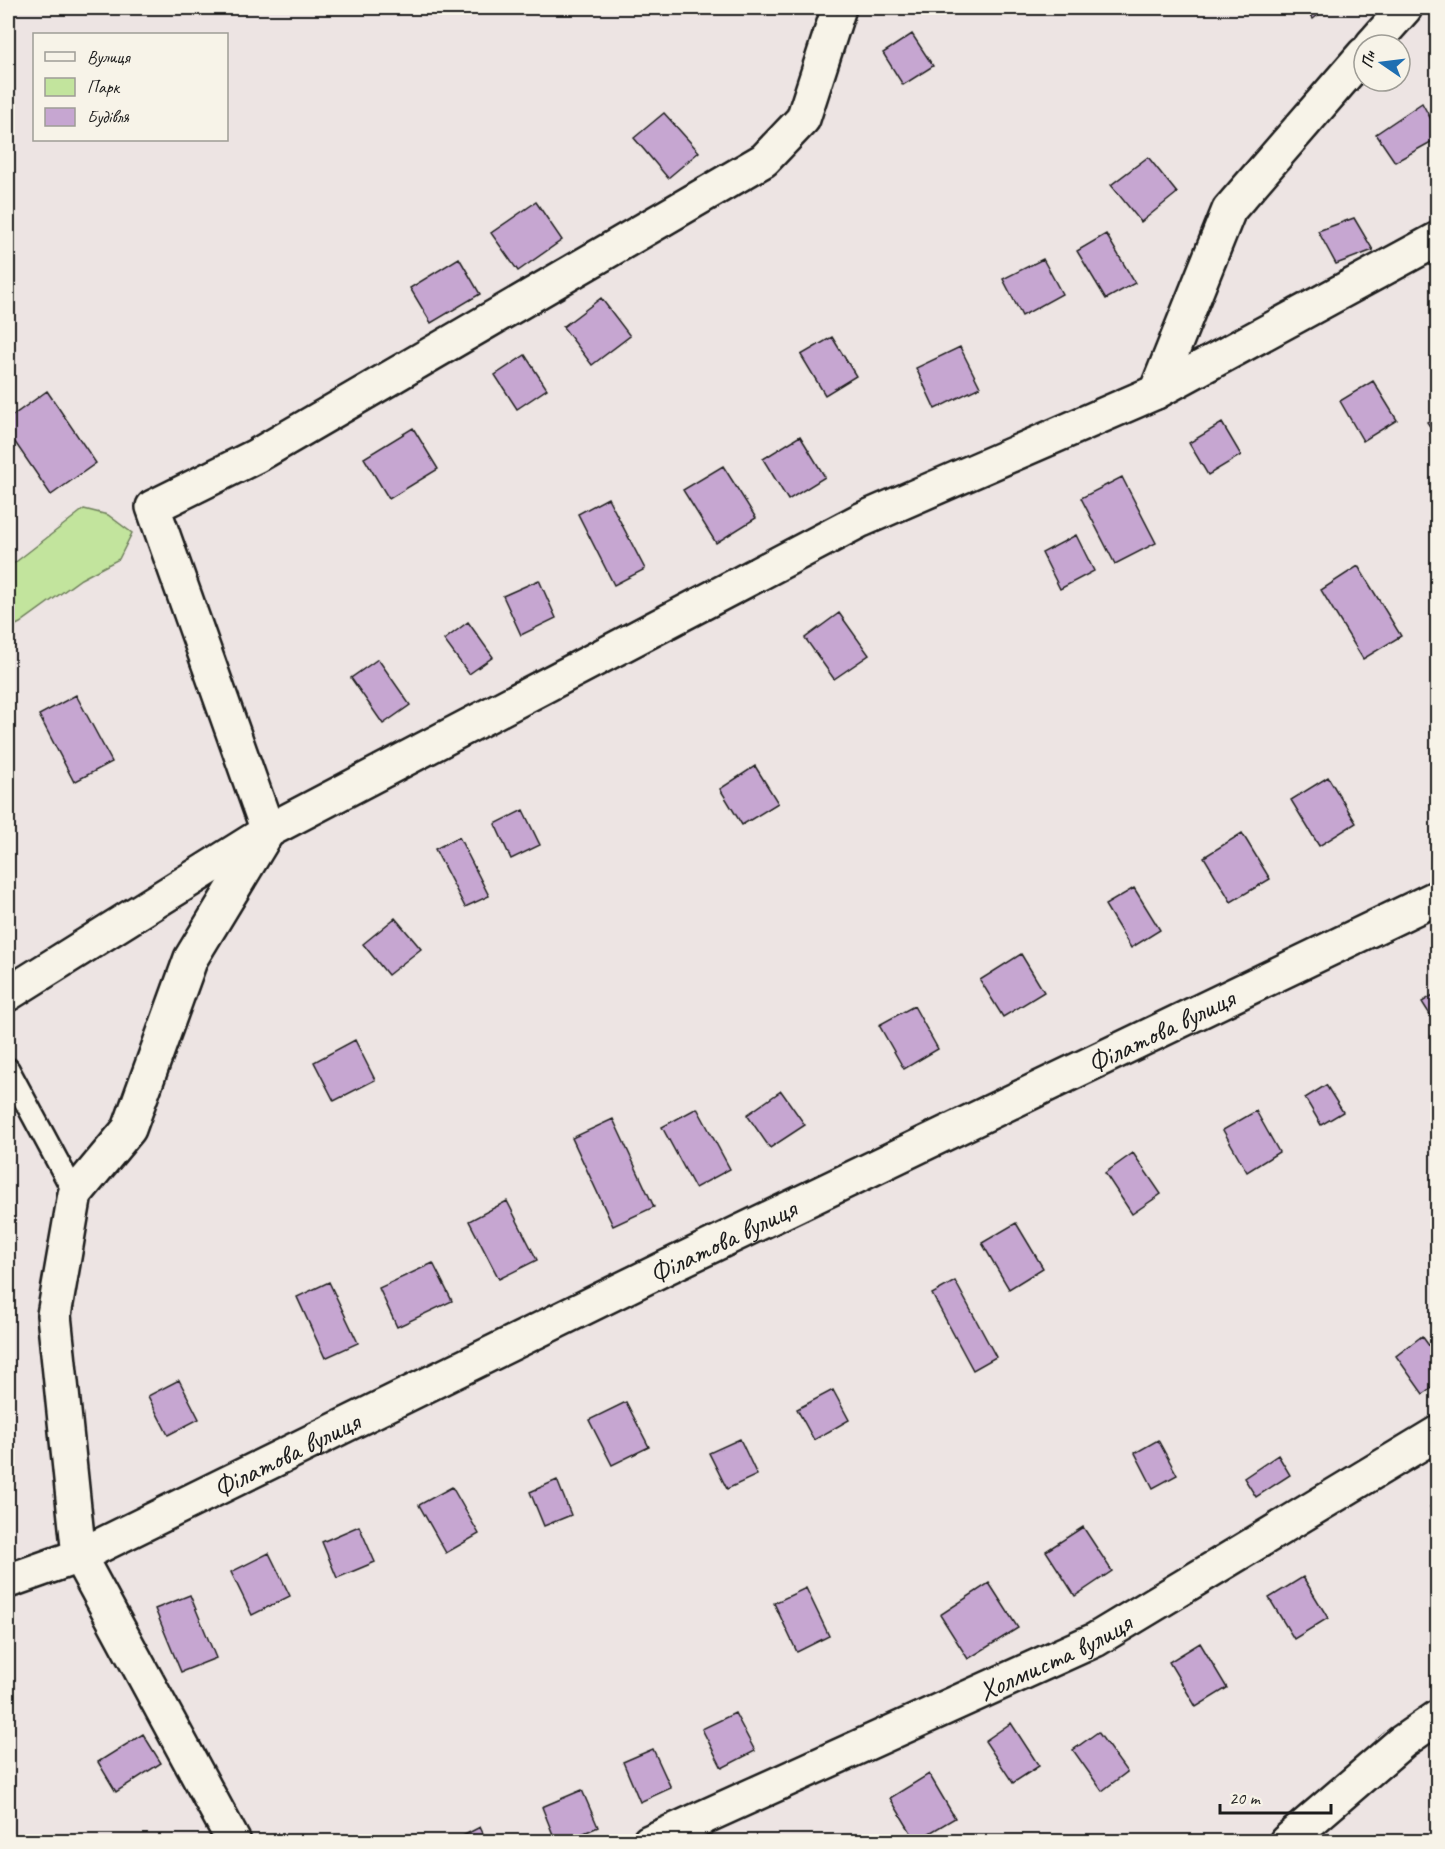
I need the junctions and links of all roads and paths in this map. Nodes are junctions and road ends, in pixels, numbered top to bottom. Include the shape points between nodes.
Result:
1 (839, 8) edge
2 (1404, 8) edge
3 (1382, 33) edge
4 (1352, 68) edge
5 (1437, 239) edge
6 (1156, 392) junction
7 (268, 831) junction
8 (1437, 897) edge
9 (8, 994) edge
10 (8, 1069) edge
11 (75, 1194) junction
12 (1437, 1433) edge
13 (79, 1556) junction
14 (8, 1581) edge
15 (1437, 1717) edge
16 (234, 1842) edge
17 (649, 1842) edge
18 (1286, 1842) edge

1 - 7 street via 803,119 764,160 266,450 153,507
2 - 3 street
4 - 6 street via 1229,210
5 - 6 street
6 - 7 street via 861,520
7 - 9 street
7 - 11 street via 191,958 129,1129
8 - 13 street, Філатова вулиця via 663,1269
10 - 11 lane
11 - 13 street via 54,1315
12 - 17 street, Холмиста вулиця via 1095,1640
13 - 14 street, Філатова вулиця
13 - 16 street
15 - 18 street via 1402,1742

